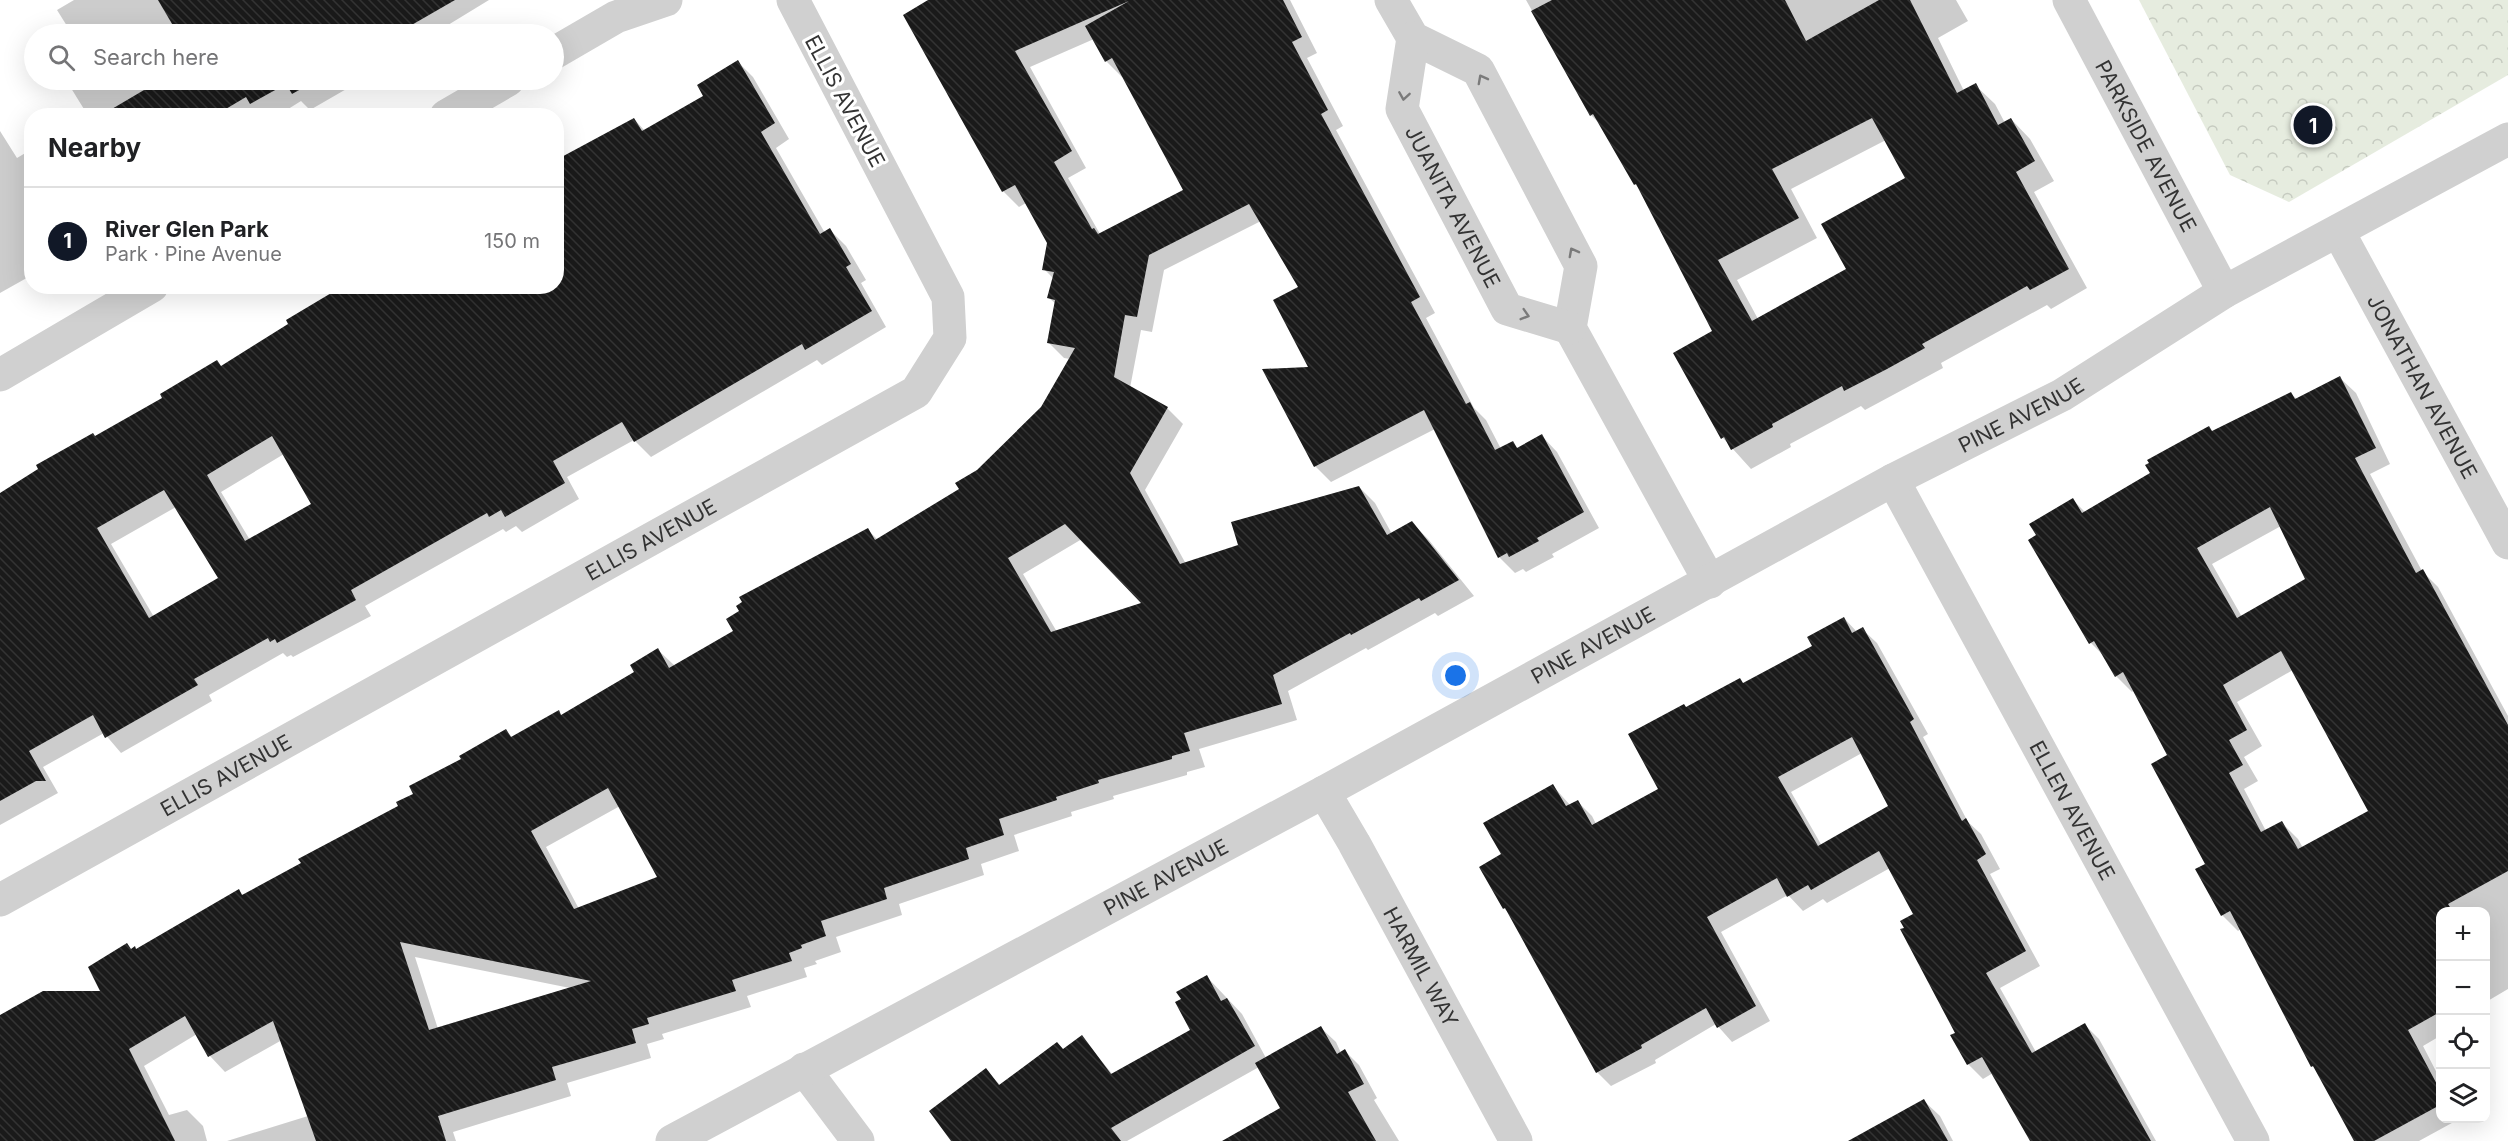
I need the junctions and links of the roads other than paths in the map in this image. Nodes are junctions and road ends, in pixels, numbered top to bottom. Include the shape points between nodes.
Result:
1 (666, 0) edge
2 (793, 0) edge
3 (1391, 0) edge
4 (2068, 0) edge
5 (1413, 39) junction
6 (564, 47) edge
7 (491, 90) edge
8 (460, 108) edge
9 (2508, 139) edge
10 (2338, 231) junction
11 (2223, 292) junction
12 (138, 294) edge
13 (1570, 328) junction
14 (0, 375) edge
15 (1893, 480) junction
16 (2508, 543) edge
17 (1710, 582) junction
18 (1324, 792) junction
19 (0, 900) edge
20 (804, 1069) junction
21 (672, 1141) edge
22 (858, 1141) edge
23 (1516, 1141) edge
24 (2253, 1141) edge

1 - 6 street via 616,16
2 - 19 street, ELLIS AVENUE via 948,297 950,338 916,392
3 - 5 street
4 - 11 street, PARKSIDE AVENUE
13 -> 5 street via 1581,266 1478,70
5 -> 13 street, JUANITA AVENUE via 1402,109 1507,309
7 - 8 street
9 - 10 street, PINE AVENUE
10 - 11 street, PINE AVENUE
10 - 16 street, JONATHAN AVENUE
11 - 15 street, PINE AVENUE via 2062,395
12 - 14 street
13 - 17 street
15 - 17 street, PINE AVENUE
15 - 24 street, ELLEN AVENUE
17 - 18 street, PINE AVENUE
18 - 20 street, PINE AVENUE
18 - 23 street, HARMIL WAY
20 - 21 street, PINE AVENUE
20 - 22 street

